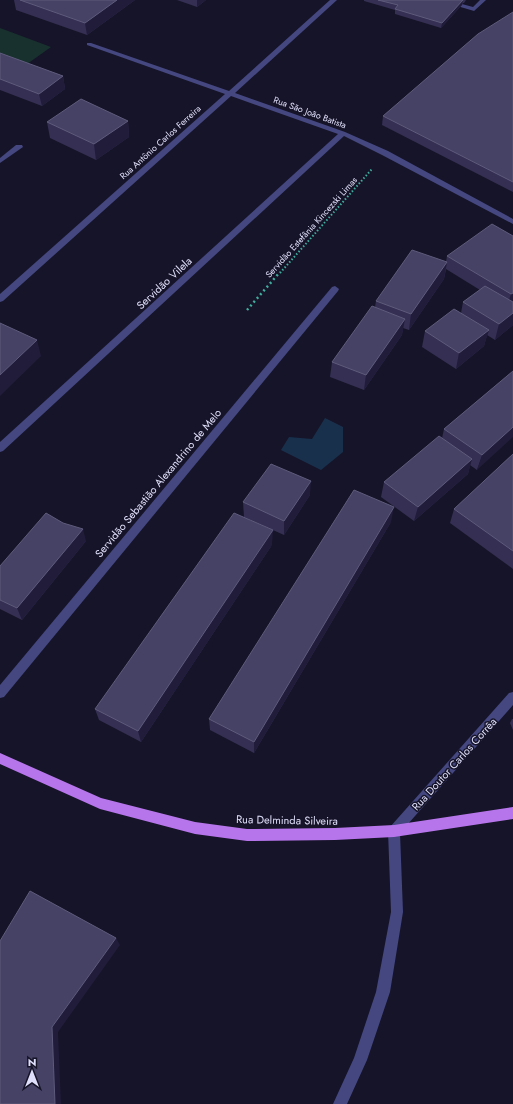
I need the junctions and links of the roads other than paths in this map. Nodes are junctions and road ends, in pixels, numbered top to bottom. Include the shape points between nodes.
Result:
1 (334, 0) edge
2 (440, 0) edge
3 (483, 0) edge
4 (90, 44) dead end
5 (229, 93) junction
6 (343, 133) junction
7 (19, 147) dead end
8 (0, 161) edge
9 (513, 222) edge
10 (335, 288) dead end
11 (0, 298) edge
12 (0, 448) edge
13 (0, 693) edge
14 (513, 697) edge
15 (0, 758) edge
16 (513, 813) edge
17 (394, 830) junction
18 (340, 1104) edge

1 - 5 street, Rua Antônio Carlos Ferreira
2 - 3 street via 474,9
4 - 5 street, Rua São João Batista
5 - 6 street, Rua São João Batista
5 - 11 street, Rua Antônio Carlos Ferreira
6 - 9 street, Rua São João Batista
6 - 12 street, Servidão Vilela
7 - 8 street
10 - 13 street, Servidão Sebastião Alexandrino de Melo
14 - 17 street, Rua Doutor Carlos Corrêa
15 - 17 main road, Rua Delminda Silveira via 100,803 195,828 247,835
16 - 17 main road, Rua Delminda Silveira
17 - 18 street via 397,912 383,992 360,1060

